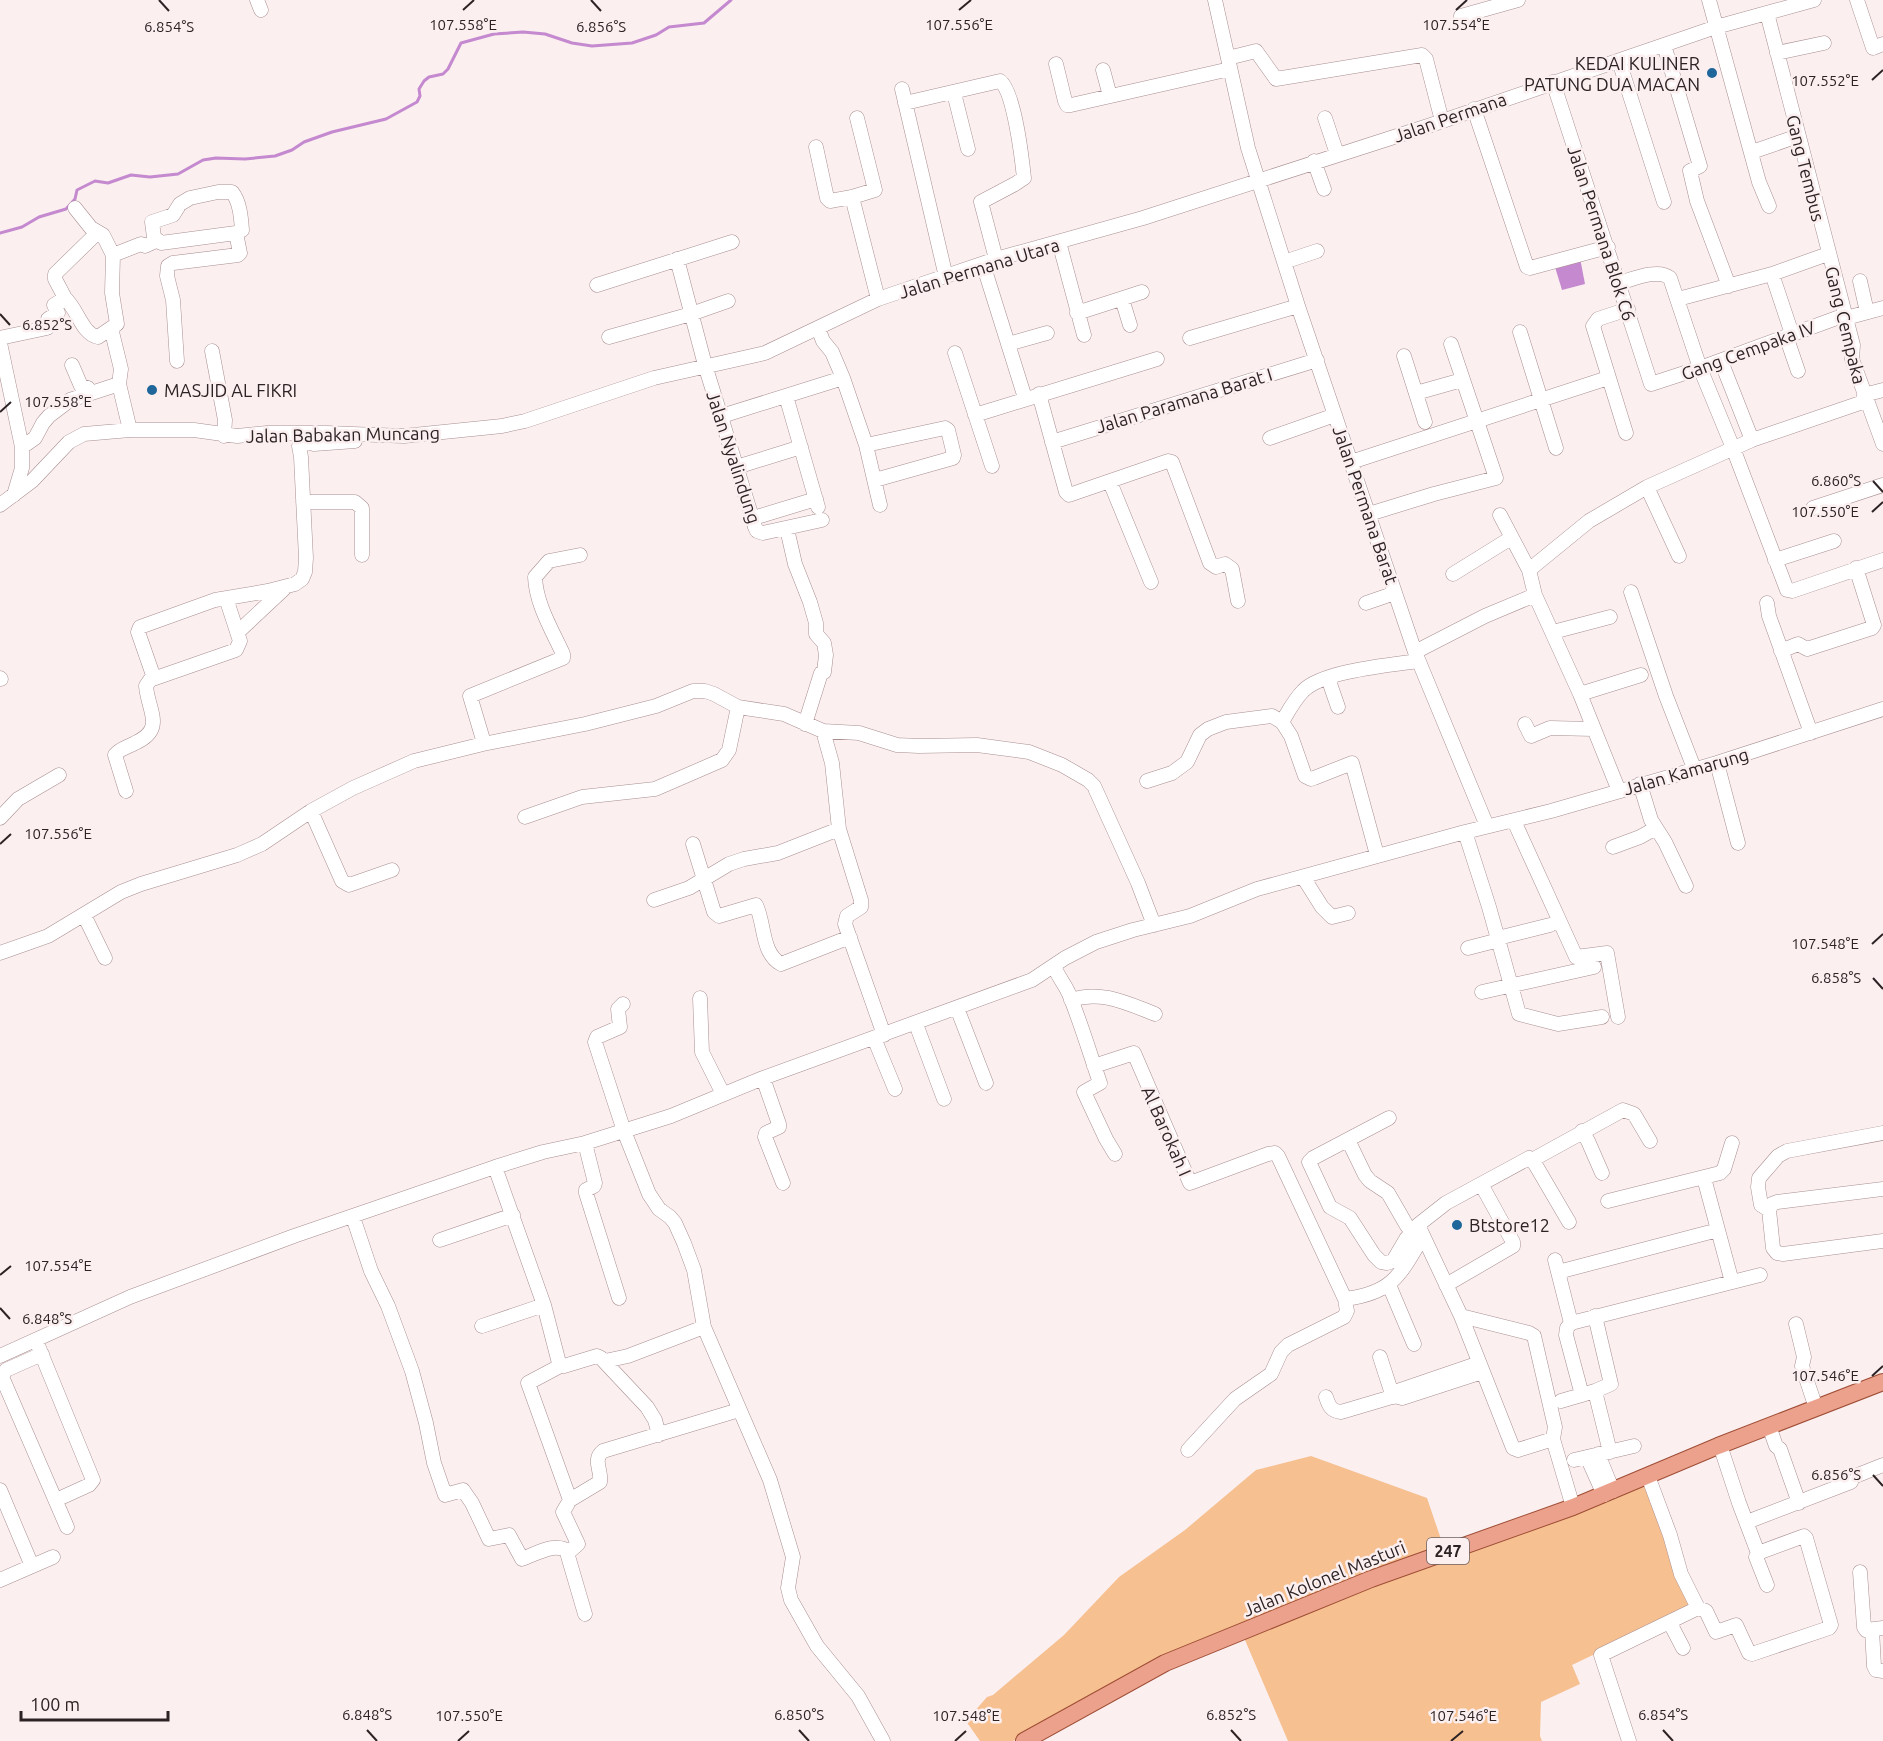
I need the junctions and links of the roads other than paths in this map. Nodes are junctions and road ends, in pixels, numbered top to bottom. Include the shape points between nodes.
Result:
1 (1215, 0) edge
2 (1518, 0) edge
3 (1709, 0) edge
4 (1814, 0) edge
5 (1857, 0) edge
6 (1767, 13) junction
7 (1461, 16) dead end
8 (1716, 27) junction
9 (1824, 43) dead end
10 (1883, 44) edge
11 (1664, 45) junction
12 (1777, 53) junction
13 (1056, 64) dead end
14 (1229, 64) junction
15 (1621, 67) junction
16 (1103, 70) dead end
17 (1553, 82) junction
18 (954, 93) junction
19 (1110, 96) junction
20 (1474, 109) junction
21 (858, 118) dead end
22 (1325, 118) dead end
23 (1442, 121) junction
24 (1798, 136) junction
25 (816, 147) dead end
26 (968, 149) dead end
27 (1752, 152) junction
28 (1337, 154) junction
29 (1314, 161) junction
30 (1257, 180) junction
31 (1324, 189) dead end
32 (852, 197) junction
33 (1664, 202) dead end
34 (1769, 206) dead end
35 (75, 208) dead end
36 (97, 233) junction
37 (236, 233) junction
38 (156, 241) junction
39 (732, 242) dead end
40 (1059, 242) junction
41 (1608, 247) junction
42 (1317, 251) dead end
43 (1828, 254) junction
44 (113, 255) junction
45 (677, 259) junction
46 (996, 259) junction
47 (1284, 262) junction
48 (982, 264) junction
49 (1772, 274) junction
50 (946, 277) junction
51 (1860, 281) dead end
52 (1620, 283) junction
53 (597, 285) dead end
54 (1729, 286) junction
55 (1142, 292) dead end
56 (65, 298) junction
57 (878, 299) junction
58 (1122, 299) junction
59 (1678, 299) junction
60 (728, 301) dead end
61 (1298, 306) junction
62 (1883, 308) edge
63 (1628, 309) junction
64 (1867, 312) junction
65 (1077, 313) junction
66 (691, 314) junction
67 (1846, 317) junction
68 (1130, 324) dead end
69 (821, 326) junction
70 (111, 328) junction
71 (1520, 332) dead end
72 (1047, 333) dead end
73 (1084, 335) dead end
74 (1789, 335) junction
75 (609, 337) dead end
76 (0, 338) edge
77 (1190, 338) dead end
78 (0, 343) edge
79 (1008, 344) junction
80 (1451, 344) dead end
81 (212, 351) dead end
82 (955, 353) dead end
83 (1404, 356) dead end
84 (1157, 359) dead end
85 (1317, 360) junction
86 (1721, 360) junction
87 (177, 361) dead end
88 (72, 365) dead end
89 (705, 365) junction
90 (1700, 368) junction
91 (1798, 371) dead end
92 (843, 378) junction
93 (1608, 378) junction
94 (1462, 380) junction
95 (119, 384) junction
96 (1651, 384) joint
97 (1883, 390) edge
98 (91, 393) junction
99 (1416, 393) junction
100 (1039, 394) junction
101 (786, 396) junction
102 (1025, 398) junction
103 (1865, 398) junction
104 (1541, 400) junction
105 (728, 414) dead end
106 (975, 415) junction
107 (1335, 415) junction
108 (1425, 422) dead end
109 (1476, 422) junction
110 (1880, 428) edge
111 (130, 430) junction
112 (1626, 433) dead end
113 (359, 435) junction
114 (224, 436) junction
115 (1270, 438) dead end
116 (1752, 440) junction
117 (1052, 442) junction
118 (1883, 444) edge
119 (866, 445) junction
120 (22, 447) junction
121 (801, 447) junction
122 (1556, 448) dead end
123 (1733, 448) junction
124 (1351, 462) junction
125 (743, 465) dead end
126 (992, 466) dead end
127 (875, 480) junction
128 (1110, 482) junction
129 (1883, 485) edge
130 (1647, 488) junction
131 (14, 495) junction
132 (307, 502) junction
133 (0, 505) edge
134 (880, 505) dead end
135 (1813, 508) dead end
136 (818, 509) junction
137 (1369, 514) junction
138 (1500, 515) dead end
139 (760, 516) dead end
140 (781, 530) junction
141 (1511, 538) junction
142 (1834, 541) dead end
143 (362, 555) dead end
144 (580, 555) dead end
145 (1679, 556) dead end
146 (1775, 560) junction
147 (1883, 560) edge
148 (1856, 568) junction
149 (1529, 570) junction
150 (1453, 574) dead end
151 (1151, 582) dead end
152 (287, 586) junction
153 (1395, 592) junction
154 (1631, 592) dead end
155 (1535, 595) junction
156 (226, 598) junction
157 (1238, 601) dead end
158 (1366, 603) dead end
159 (1767, 603) dead end
160 (1610, 617) dead end
161 (238, 632) junction
162 (1553, 632) junction
163 (1781, 651) junction
164 (1417, 656) junction
165 (1641, 675) dead end
166 (154, 678) junction
167 (1328, 678) junction
168 (1580, 694) junction
169 (738, 707) junction
170 (1338, 707) dead end
171 (1883, 709) edge
172 (1282, 722) junction
173 (805, 724) junction
174 (1525, 724) dead end
175 (1593, 729) junction
176 (823, 731) junction
177 (1811, 733) junction
178 (484, 744) junction
179 (1717, 763) junction
180 (1694, 768) junction
181 (59, 775) dead end
182 (1147, 781) dead end
183 (1640, 784) junction
184 (126, 791) dead end
185 (1619, 791) junction
186 (312, 811) junction
187 (525, 817) dead end
188 (0, 818) edge
189 (1514, 821) junction
190 (1487, 826) junction
191 (1656, 828) junction
192 (839, 830) junction
193 (1465, 832) junction
194 (1738, 843) dead end
195 (693, 844) dead end
196 (1613, 847) dead end
197 (1377, 855) junction
198 (392, 870) dead end
199 (1302, 877) junction
200 (703, 880) junction
201 (1686, 886) dead end
202 (654, 900) dead end
203 (1348, 913) dead end
204 (84, 915) junction
205 (1154, 925) junction
206 (1550, 925) dead end
207 (850, 937) junction
208 (1498, 939) junction
209 (1468, 948) dead end
210 (0, 953) edge
211 (105, 958) dead end
212 (1054, 966) junction
213 (1594, 967) dead end
214 (1510, 986) junction
215 (1482, 992) dead end
216 (700, 998) dead end
217 (1071, 1000) junction
218 (623, 1004) dead end
219 (957, 1008) junction
220 (1155, 1014) dead end
221 (1602, 1017) dead end
222 (1618, 1017) dead end
223 (916, 1024) junction
224 (879, 1036) junction
225 (1094, 1066) junction
226 (763, 1078) junction
227 (986, 1083) dead end
228 (895, 1089) dead end
229 (723, 1094) junction
230 (944, 1099) dead end
231 (1389, 1118) dead end
232 (624, 1131) junction
233 (1582, 1131) junction
234 (1883, 1133) edge
235 (1348, 1140) junction
236 (1650, 1141) dead end
237 (585, 1143) junction
238 (1732, 1143) dead end
239 (1115, 1154) dead end
240 (1532, 1160) junction
241 (495, 1167) junction
242 (1602, 1173) dead end
243 (1704, 1178) junction
244 (783, 1184) dead end
245 (1481, 1184) junction
246 (1883, 1189) edge
247 (1608, 1201) dead end
248 (1769, 1210) junction
249 (513, 1215) junction
250 (353, 1217) junction
251 (1569, 1222) dead end
252 (1416, 1229) junction
253 (1718, 1230) junction
254 (440, 1240) dead end
255 (1883, 1241) edge
256 (1761, 1275) dead end
257 (1732, 1282) junction
258 (1446, 1284) junction
259 (1389, 1285) junction
260 (619, 1298) dead end
261 (1345, 1299) junction
262 (544, 1305) junction
263 (1595, 1316) junction
264 (1468, 1318) junction
265 (1571, 1323) junction
266 (1796, 1324) dead end
267 (482, 1326) dead end
268 (704, 1327) junction
269 (36, 1340) junction
270 (1414, 1344) dead end
271 (42, 1354) junction
272 (0, 1356) edge
273 (1380, 1357) dead end
274 (605, 1361) junction
275 (562, 1365) junction
276 (1480, 1368) junction
277 (1883, 1382) edge
278 (1589, 1393) junction
279 (1394, 1396) junction
280 (1326, 1397) dead end
281 (1561, 1401) dead end
282 (1816, 1408) junction
283 (739, 1410) junction
284 (1772, 1426) junction
285 (659, 1436) junction
286 (1553, 1439) junction
287 (1720, 1445) junction
288 (1634, 1446) dead end
289 (1188, 1450) dead end
290 (1592, 1456) junction
291 (1883, 1465) edge
292 (1648, 1476) junction
293 (0, 1490) edge
294 (1608, 1493) junction
295 (56, 1500) junction
296 (570, 1500) junction
297 (1799, 1503) junction
298 (1572, 1507) junction
299 (1752, 1520) dead end
300 (68, 1527) dead end
301 (569, 1552) junction
302 (1758, 1553) junction
303 (52, 1557) dead end
304 (32, 1566) junction
305 (1860, 1572) dead end
306 (0, 1580) edge
307 (1767, 1585) dead end
308 (1698, 1608) junction
309 (585, 1614) dead end
310 (1670, 1623) junction
311 (1877, 1629) edge
312 (1683, 1648) dead end
313 (1883, 1671) edge
314 (883, 1741) edge
315 (1024, 1741) edge
316 (1629, 1741) edge

1 - 14 street, Jalan Permana Barat
2 - 7 street
3 - 8 street
4 - 6 street, Jalan Permana
5 - 10 street via 1874,48
6 - 8 street, Jalan Permana
6 - 12 street, Gang Tembus
8 - 11 street, Jalan Permana
8 - 27 street
9 - 12 street
11 - 15 street, Jalan Permana
11 - 54 street via 1700,166 1690,171 1697,201
12 - 24 street, Gang Tembus
13 - 19 street via 1067,105
14 - 19 street
14 - 23 street via 1256,51 1276,80 1422,55
14 - 30 street, Jalan Permana Barat
15 - 17 street, Jalan Permana
15 - 33 street
16 - 19 street
17 - 20 street, Jalan Permana
17 - 41 street, Jalan Permana Blok C6
18 - 26 street
18 - 46 street via 1000,81 1007,88 1014,115 1024,178 981,202
18 - 50 street via 903,96
20 - 23 street, Jalan Permana
20 - 41 street via 1527,267
21 - 32 street via 875,190
22 - 28 street
23 - 28 street, Jalan Permana
24 - 27 street
24 - 43 street, Gang Tembus
25 - 32 street via 827,198 833,201
27 - 34 street
28 - 29 street, Jalan Permana
29 - 30 street, Jalan Permana
29 - 31 street
30 - 40 street, Jalan Permana Utara
30 - 47 street, Jalan Permana Barat
32 - 57 street
35 - 36 street
36 - 44 street via 103,235
36 - 56 street via 55,274
37 - 38 street
37 - 38 street via 242,230 236,197 232,192 218,192 186,200 173,215 152,222
37 - 87 street via 240,253 234,257 168,266
38 - 44 street
39 - 45 street
40 - 46 street, Jalan Permana Utara
40 - 65 street
41 - 52 street, Jalan Permana Blok C6
42 - 47 street
43 - 49 street
43 - 67 street, Gang Cempaka
44 - 70 street via 112,293 118,322
45 - 53 street
45 - 66 street, Jalan Nyalindung
46 - 48 street, Jalan Permana Utara
47 - 61 street, Jalan Permana Barat
48 - 50 street, Jalan Permana Utara
48 - 79 street
49 - 54 street
49 - 74 street
50 - 57 street, Jalan Permana Utara
51 - 64 street
52 - 59 street via 1666,275
52 - 63 street, Jalan Permana Blok C6
54 - 59 street
55 - 58 street
56 - 70 street via 93,336
56 - 76 street via 54,305 57,314 48,319 47,328
57 - 69 street, Jalan Permana Utara
58 - 65 street
58 - 68 street
59 - 90 street
60 - 66 street
61 - 77 street
61 - 85 street, Jalan Permana Barat
62 - 64 street, Gang Cempaka IV
63 - 93 street via 1598,318 1593,326
63 - 96 street, Jalan Permana Blok C6
64 - 67 street, Gang Cempaka IV
65 - 73 street
66 - 75 street
66 - 89 street, Jalan Nyalindung
67 - 74 street, Gang Cempaka IV
67 - 103 street, Gang Cempaka via 1854,345 1852,359
69 - 89 street, Jalan Permana Utara via 765,353
69 - 92 street via 824,341
70 - 95 street via 121,369
71 - 104 street
72 - 79 street
74 - 86 street, Gang Cempaka IV
74 - 91 street
78 - 120 street
79 - 102 street
80 - 94 street
81 - 114 street via 225,420
82 - 106 street
83 - 99 street
84 - 100 street
85 - 107 street, Jalan Permana Barat
85 - 117 street, Jalan Paramana Barat I
86 - 90 street, Gang Cempaka IV
86 - 116 street
88 - 98 street via 81,386
89 - 113 street, Jalan Babakan Muncang via 502,426 404,436
89 - 140 street, Jalan Nyalindung via 755,527 762,533
90 - 96 street, Gang Cempaka IV
90 - 123 street
92 - 101 street
92 - 119 street
93 - 104 street
93 - 112 street
94 - 99 street
94 - 109 street
95 - 98 street
95 - 111 street
97 - 103 street
98 - 120 street via 70,400 49,416 35,438
99 - 108 street
100 - 102 street
100 - 117 street
101 - 105 street
101 - 121 street
102 - 106 street
103 - 110 street, Gang Cempaka
103 - 116 street
104 - 109 street
104 - 122 street
106 - 126 street
107 - 115 street
107 - 124 street, Jalan Permana Barat
109 - 124 street
109 - 137 street via 1495,480
110 - 118 street, Gang Cempaka
111 - 114 street, Jalan Babakan Muncang via 195,430
111 - 131 street, Jalan Babakan Muncang via 75,437
113 - 114 street, Jalan Babakan Muncang
113 - 132 street via 354,442 308,453
116 - 123 street
117 - 128 street via 1069,495
119 - 127 street
119 - 127 street via 948,430 953,458
120 - 131 street via 22,468
121 - 125 street
121 - 136 street
123 - 130 street
123 - 146 street
124 - 137 street, Jalan Permana Barat
127 - 134 street
128 - 151 street
128 - 157 street via 1172,462 1210,563 1216,567 1225,564 1232,570
129 - 135 street
130 - 145 street
130 - 149 street via 1589,521
131 - 133 street, Jalan Babakan Muncang
132 - 143 street via 359,504
132 - 152 street via 305,572 302,579
136 - 139 street
136 - 140 street
137 - 153 street, Jalan Permana Barat
138 - 141 street
140 - 173 street via 826,655 824,672
141 - 149 street
141 - 150 street
142 - 146 street
144 - 178 street via 549,561 535,577 540,605 562,658 470,696
146 - 148 street via 1787,591
147 - 148 street
148 - 163 street via 1872,628 1807,649 1798,644
149 - 155 street
152 - 156 street
152 - 161 street
153 - 158 street
153 - 164 street, Jalan Permana Barat
154 - 180 street
155 - 162 street
155 - 164 street via 1485,616
156 - 161 street
156 - 166 street via 138,629
159 - 163 street
160 - 162 street
161 - 166 street via 236,650
162 - 168 street
163 - 177 street
164 - 167 street
164 - 190 street, Jalan Permana Barat
165 - 168 street
166 - 184 street via 146,686 154,721 150,734 115,755
167 - 170 street
167 - 172 street via 1303,691
168 - 175 street
169 - 173 street via 774,711
169 - 178 street via 714,694 693,691 656,706
169 - 187 street via 729,750 722,760 655,789 582,797
171 - 177 street, Jalan Kamarung
172 - 182 street via 1263,716 1208,729 1200,735 1187,762 1172,773
172 - 197 street via 1305,776 1314,778 1352,763
173 - 176 street
174 - 175 street via 1531,736 1550,728
175 - 185 street
176 - 192 street via 832,764
176 - 205 street via 859,733 897,745 977,745 1029,752 1075,772 1098,792
177 - 179 street, Jalan Kamarung
178 - 186 street via 414,761
179 - 180 street, Jalan Kamarung
179 - 194 street
180 - 183 street, Jalan Kamarung
181 - 188 street via 18,798
183 - 185 street, Jalan Kamarung
183 - 191 street
185 - 189 street, Jalan Kamarung
186 - 198 street via 345,884
186 - 204 street via 262,844 141,884
189 - 190 street, Jalan Kamarung
189 - 222 street via 1576,957 1607,953
190 - 193 street, Jalan Kamarung
191 - 196 street
191 - 201 street
192 - 200 street via 778,853 737,861
192 - 207 street via 861,900 861,907 845,919
193 - 197 street, Jalan Kamarung
193 - 208 street
195 - 200 street
197 - 199 street, Jalan Kamarung
199 - 203 street via 1332,917
199 - 205 street, Jalan Kamarung
200 - 202 street
200 - 207 street via 712,910 719,916 756,905 768,949 782,964
204 - 210 street via 48,936
204 - 211 street
205 - 212 street, Jalan Kamarung via 1096,942
206 - 208 street
207 - 224 street
208 - 209 street
208 - 214 street
212 - 217 street
212 - 219 street, Jalan Kamarung via 1032,980
213 - 214 street
214 - 215 street
214 - 221 street via 1521,1015 1558,1024
216 - 229 street via 702,1052
217 - 220 street via 1105,996
217 - 225 street
218 - 232 street via 618,1009 620,1027 594,1041
219 - 223 street, Jalan Kamarung
219 - 227 street
223 - 224 street, Jalan Kamarung
223 - 230 street
224 - 226 street, Jalan Kamarung
224 - 228 street
225 - 239 street via 1100,1083 1084,1092
225 - 261 street, Al Barokah I via 1134,1053 1190,1183 1275,1153
226 - 229 street, Jalan Kamarung
226 - 244 street via 779,1124 765,1137
229 - 232 street, Jalan Kamarung
231 - 235 street
232 - 237 street, Jalan Kamarung
232 - 268 street via 649,1194 675,1223 684,1243 694,1270
233 - 236 street via 1623,1110 1634,1114
233 - 240 street
233 - 242 street
234 - 248 street via 1778,1156 1759,1178 1759,1199
235 - 252 street via 1365,1175 1388,1193
235 - 252 street via 1310,1162 1330,1206 1350,1218 1381,1262 1393,1261
237 - 241 street, Jalan Kamarung
237 - 260 street via 595,1183 586,1193
238 - 243 street via 1722,1172
240 - 245 street via 1526,1159
240 - 251 street
241 - 249 street
241 - 250 street, Jalan Kamarung
243 - 247 street
243 - 253 street
245 - 252 street via 1446,1203
245 - 258 street via 1513,1246
246 - 248 street via 1777,1202
248 - 255 street via 1773,1248 1777,1253
249 - 254 street
249 - 262 street
250 - 269 street, Jalan Kamarung via 130,1297
250 - 301 street via 412,1371 444,1495 464,1490 490,1540 509,1534 522,1559 554,1548
252 - 258 street
252 - 259 street via 1404,1267
253 - 257 street
253 - 265 street via 1556,1266
256 - 257 street
257 - 263 street
258 - 264 street
259 - 261 street
259 - 270 street
261 - 289 street via 1344,1317 1288,1345 1271,1374 1235,1399
262 - 267 street
262 - 275 street
263 - 265 street
263 - 278 street via 1612,1379 1609,1386
264 - 276 street via 1468,1333
264 - 286 street via 1534,1336 1555,1427
265 - 278 street via 1566,1335
266 - 282 street
268 - 274 street
268 - 283 street
269 - 271 street
269 - 272 street
271 - 295 street via 93,1480
271 - 295 street via 6,1370 2,1377
273 - 279 street
274 - 275 street via 597,1356
274 - 285 street via 647,1407
275 - 296 street via 528,1383
276 - 279 street via 1402,1398
276 - 286 street via 1513,1448 1518,1450
277 - 282 main road, Jalan Kolonel Masturi / 247
278 - 281 street
278 - 290 street
279 - 280 street via 1341,1412 1334,1412
282 - 284 main road, Jalan Kolonel Masturi / 247
283 - 285 street
283 - 314 street via 770,1480 791,1548 791,1600 817,1646 858,1695
284 - 287 main road, Jalan Kolonel Masturi / 247
284 - 297 street
285 - 296 street via 603,1451 597,1458 600,1482
286 - 298 street
287 - 292 main road, Jalan Kolonel Masturi / 247
287 - 302 street
288 - 290 street
290 - 294 street
291 - 297 street
292 - 294 main road, Jalan Kolonel Masturi / 247
292 - 308 street via 1681,1574
293 - 304 street
294 - 298 main road, Jalan Kolonel Masturi / 247
295 - 300 street
296 - 301 street via 563,1512 578,1544
297 - 299 street
298 - 315 main road, Jalan Kolonel Masturi / 247 via 1371,1579 1165,1663
301 - 309 street
302 - 307 street via 1756,1557
302 - 308 street via 1806,1538 1829,1628 1752,1654 1736,1625 1716,1632 1706,1611
303 - 304 street
304 - 306 street
305 - 311 street via 1863,1623 1866,1630
308 - 310 street
310 - 312 street
310 - 316 street via 1601,1655
311 - 313 street via 1874,1666

